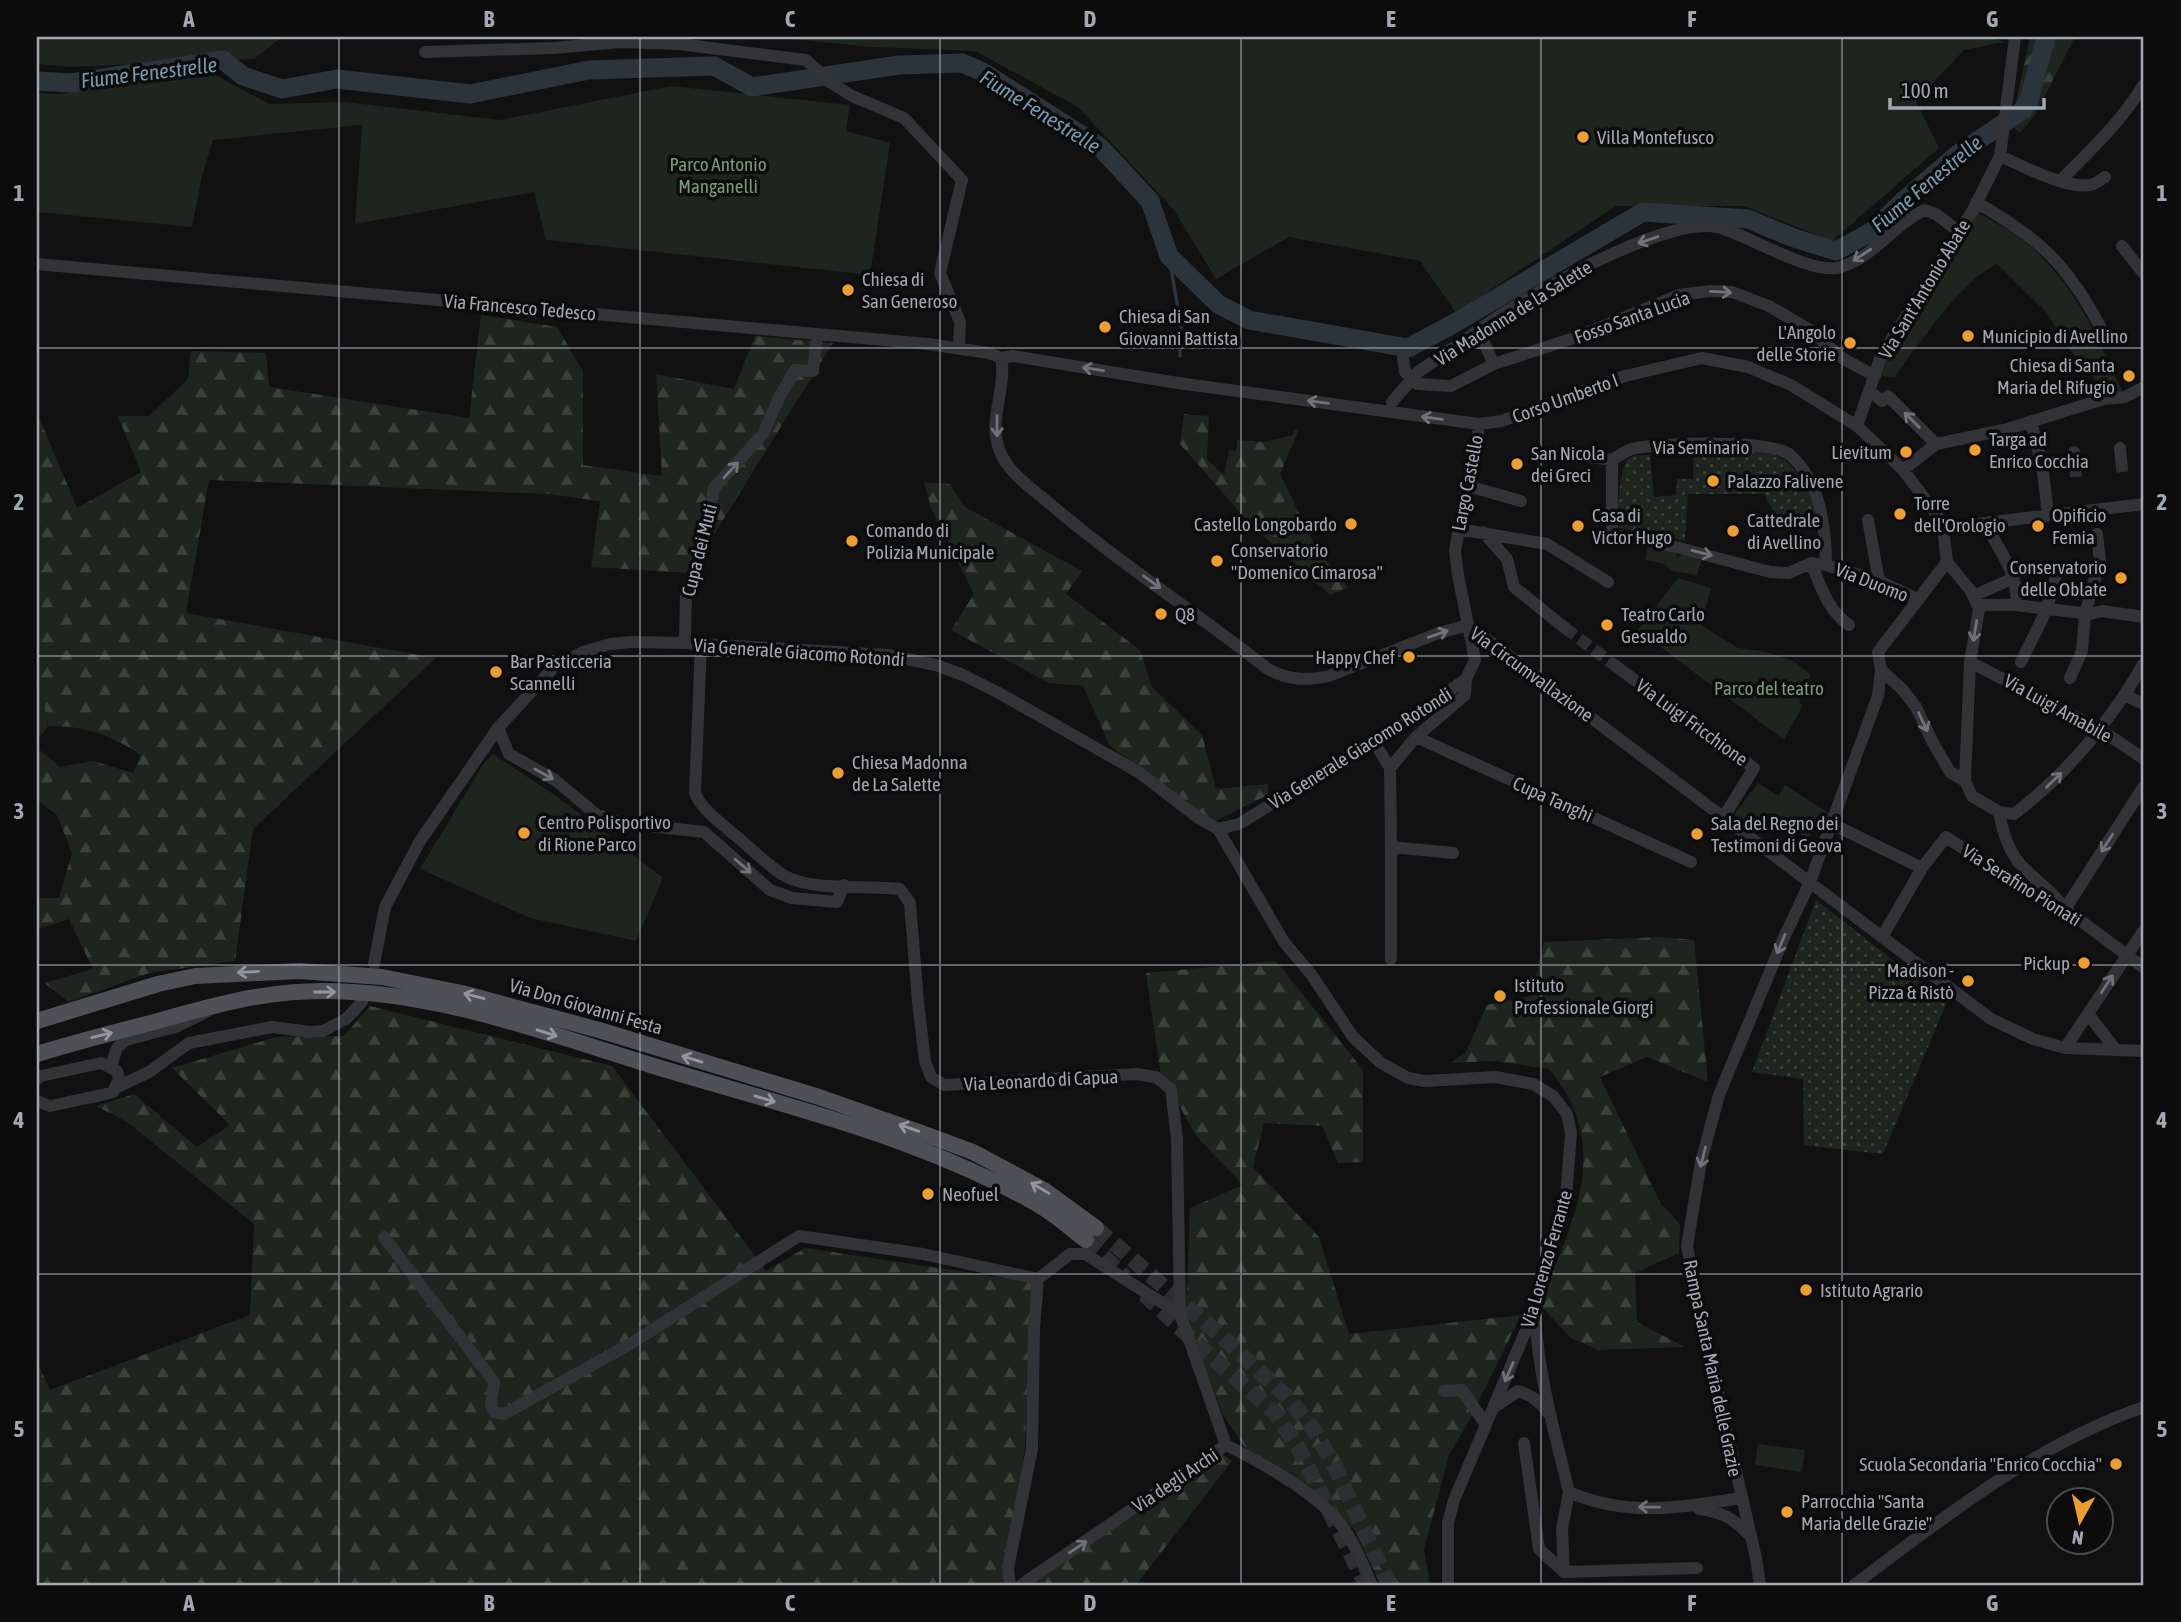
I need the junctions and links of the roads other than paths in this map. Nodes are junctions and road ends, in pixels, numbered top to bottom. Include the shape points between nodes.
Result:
1 (2015, 37) edge
2 (425, 52) dead end
3 (2144, 85) edge
4 (2000, 156) junction
5 (2105, 177) dead end
6 (2060, 181) junction
7 (1976, 202) junction
8 (1958, 231) junction
9 (2122, 246) dead end
10 (37, 264) edge
11 (2144, 274) edge
12 (2100, 326) dead end
13 (1478, 330) junction
14 (817, 335) junction
15 (959, 348) junction
16 (1001, 358) junction
17 (1403, 358) dead end
18 (1494, 364) junction
19 (1875, 376) junction
20 (1870, 391) junction
21 (2142, 392) edge
22 (1388, 407) junction
23 (2031, 421) junction
24 (1479, 424) junction
25 (1857, 426) junction
26 (1936, 444) junction
27 (1576, 455) dead end
28 (1612, 460) junction
29 (1903, 470) junction
30 (1468, 486) junction
31 (1521, 501) dead end
32 (2144, 503) edge
33 (2048, 514) junction
34 (1867, 520) dead end
35 (1985, 524) junction
36 (1943, 528) junction
37 (1458, 529) junction
38 (1483, 532) junction
39 (2097, 534) dead end
40 (1947, 562) junction
41 (1811, 563) junction
42 (1826, 565) junction
43 (2058, 568) dead end
44 (2014, 578) junction
45 (1879, 581) junction
46 (1608, 582) dead end
47 (1917, 599) junction
48 (1975, 600) junction
49 (2016, 605) junction
50 (2047, 609) junction
51 (2085, 614) junction
52 (2144, 617) edge
53 (1468, 625) junction
54 (1849, 625) dead end
55 (1565, 628) tunnel mouth
56 (685, 643) junction
57 (701, 644) junction
58 (1970, 662) junction
59 (2021, 662) dead end
60 (2144, 663) edge
61 (1617, 667) tunnel mouth
62 (1881, 670) junction
63 (2070, 678) dead end
64 (1466, 679) junction
65 (2124, 695) junction
66 (2144, 704) edge
67 (498, 729) junction
68 (2101, 730) junction
69 (1416, 737) junction
70 (1373, 740) junction
71 (2144, 759) edge
72 (1391, 768) junction
73 (1965, 781) junction
74 (2144, 786) edge
75 (1999, 812) junction
76 (1723, 818) junction
77 (1830, 823) junction
78 (1218, 829) junction
79 (1391, 847) junction
80 (1453, 853) dead end
81 (1691, 862) dead end
82 (1922, 868) junction
83 (1810, 882) junction
84 (844, 885) junction
85 (2065, 909) junction
86 (2144, 930) edge
87 (1882, 937) junction
88 (2126, 954) junction
89 (1391, 959) dead end
90 (374, 964) dead end
91 (2144, 968) edge
92 (225, 1002) junction
93 (362, 1002) dead end
94 (2088, 1014) junction
95 (37, 1021) edge
96 (2065, 1048) junction
97 (2116, 1050) junction
98 (2144, 1051) edge
99 (37, 1054) edge
100 (111, 1066) junction
101 (37, 1079) edge
102 (117, 1087) junction
103 (38, 1105) edge
104 (384, 1237) dead end
105 (1038, 1279) junction
106 (1535, 1309) junction
107 (1180, 1314) junction
108 (1444, 1391) dead end
109 (2144, 1406) edge
110 (1494, 1407) junction
111 (1552, 1420) junction
112 (1486, 1424) junction
113 (1524, 1443) dead end
114 (1226, 1445) junction
115 (1569, 1492) junction
116 (1741, 1498) junction
117 (1684, 1508) junction
118 (1752, 1537) junction
119 (1697, 1568) dead end
120 (1564, 1572) junction
121 (1010, 1585) edge
122 (1021, 1585) edge
123 (1372, 1585) edge
124 (1448, 1585) edge
125 (1760, 1585) edge
126 (1854, 1585) edge

1 - 4 street, Via Sant'Antonio Abate
2 - 15 street via 620,42 679,44 806,60 852,96 904,118 962,180 940,273 960,322
3 - 6 street via 2134,102
4 - 6 street
4 - 7 street, Via Sant'Antonio Abate
5 - 6 street via 2091,185
7 - 8 street, Via Sant'Antonio Abate
7 - 12 street via 2042,246 2067,271
8 -> 13 street, Via Madonna de la Salette via 1924,210 1839,268 1811,266 1717,227 1680,230 1612,253
8 - 19 street, Via Sant'Antonio Abate via 1881,356
9 - 11 street
10 - 14 street, Via Francesco Tedesco
13 - 18 street
13 - 22 street, Via Madonna de la Salette, bridge via 1418,372
14 - 15 street, Via Francesco Tedesco
56 -> 14 street, Cupa dei Muti via 686,592 694,578 714,488 763,434 795,370 813,371
15 - 16 street, Via Francesco Tedesco
22 -> 16 street, Corso Umberto I
16 -> 53 street, Via Circumvallazione via 996,435 998,448 1015,474 1073,524 1268,669 1296,680 1312,680
17 - 18 street, Fosso Santa Lucia via 1405,372 1417,384 1446,387
18 -> 19 street, Fosso Santa Lucia via 1577,337 1679,295 1710,291 1732,292 1769,306
19 - 20 street, Via Sant'Antonio Abate
20 - 25 street, Via Sant'Antonio Abate
26 -> 20 street via 1888,396 1882,401
21 - 23 street
24 -> 22 street, Corso Umberto I
23 - 26 street via 1973,440
23 - 33 street
24 - 25 street, Corso Umberto I via 1502,421 1625,376 1702,358 1748,367 1782,380
24 - 30 street, Largo Castello
25 - 29 street, Corso Umberto I
26 - 29 street
27 - 28 street
28 -> 41 street via 1612,535 1770,572 1789,573
28 - 42 street, Via Seminario via 1633,448 1707,444 1747,444 1788,452 1803,468 1819,502
29 - 36 street, Corso Umberto I
30 - 31 street
30 - 37 street, Largo Castello
32 - 33 street
33 - 35 street
34 - 45 street
35 - 36 street
35 - 44 street
36 - 40 street
37 - 38 street
37 - 53 street, Largo Castello via 1455,551
38 - 46 street via 1547,544
38 - 55 street via 1507,559 1514,587
39 - 51 street via 2100,561
40 - 47 street, Via Duomo
40 - 48 street
41 - 42 street, Via Duomo
41 - 54 street via 1836,616
42 - 45 street, Via Duomo
43 - 50 street
44 - 48 street
44 - 49 street
45 - 47 street, Via Duomo
47 - 62 street, Via Duomo via 1878,652
48 - 49 street
48 -> 58 street via 1979,609
49 - 50 street
50 - 51 street
50 - 59 street
51 - 52 street via 2102,611
51 - 63 street via 2082,651
53 - 64 street, Via Generale Giacomo Rotondi via 1475,660
53 - 76 street, Via Circumvallazione
56 - 57 street, Via Generale Giacomo Rotondi
56 - 67 street, Via Generale Giacomo Rotondi via 610,644 567,659 554,667
57 - 78 street, Via Generale Giacomo Rotondi via 887,656 936,665 999,693 1140,773
57 - 84 street, Via Leonardo di Capua via 698,800 787,877 817,885
58 - 68 street, Via Luigi Amabile
58 - 73 street
60 - 65 street
61 - 76 street, Via Luigi Fricchione via 1754,768
62 -> 73 street via 1916,707 1950,772
62 - 77 street, Via Duomo via 1878,696
64 - 69 street via 1465,695
64 - 70 street, Via Generale Giacomo Rotondi
65 - 66 street
65 - 68 street
67 -> 84 street via 509,754 555,780 597,815 622,823 704,832 770,890 792,898 837,902
67 - 90 street, Via Generale Giacomo Rotondi via 420,841 385,907
68 - 71 street, Via Luigi Amabile
75 -> 68 street via 2014,814 2034,798
69 - 72 street
69 - 81 street, Cupa Tanghi
70 - 72 street
70 - 78 street, Via Generale Giacomo Rotondi via 1239,824
72 - 79 street
73 - 75 street via 1972,796
74 -> 85 street
75 - 85 street via 2003,833 2018,862
76 - 83 street, Via Circumvallazione
77 - 82 street
77 - 83 street, Rampa Santa Maria delle Grazie
78 - 106 street, Via Lorenzo Ferrante via 1284,942 1353,1037 1381,1063 1408,1078 1425,1081 1494,1077 1533,1084 1553,1096 1567,1114 1571,1133 1566,1198
79 - 80 street
79 - 89 street
82 - 85 street, Via Serafino Pionati via 1946,837
82 - 87 street, Via Serafino Pionati
83 - 87 street, Via Circumvallazione
83 -> 116 street, Rampa Santa Maria delle Grazie via 1719,1095 1701,1162 1687,1246
84 - 107 street, Via Leonardo di Capua via 900,890 910,903 925,1060 931,1077 944,1085 1136,1074 1156,1077 1171,1089 1177,1139
85 - 88 street, Via Serafino Pionati
86 - 88 street
87 - 96 street, Via Circumvallazione via 1991,1019
88 - 91 street, Via Serafino Pionati
94 -> 88 street
92 -> 95 main road, Via Don Giovanni Festa via 265,994 368,993 442,1004 507,1021 876,1132 959,1164 1091,1234 1044,1190 973,1152 919,1132 599,1030 409,982 299,971 195,976
99 -> 92 main road, Via Don Giovanni Festa
92 - 100 street via 174,1027 126,1040 117,1048
93 - 102 street via 323,1031 272,1027 188,1043 149,1072
94 - 96 street
94 - 97 street
96 - 97 street, Via Circumvallazione
97 - 98 street, Via Circumvallazione
100 - 101 street via 102,1062
100 - 102 street via 117,1071
102 - 103 street via 106,1094
104 - 105 street via 494,1381 491,1404 494,1412 503,1414 632,1343 799,1236 923,1254
105 - 107 street via 1070,1254 1085,1254
105 - 121 street via 1032,1450 1008,1568
106 -> 110 street, Via Lorenzo Ferrante
106 - 111 street
107 - 114 street
108 - 112 street via 1462,1390
109 - 126 street via 2047,1450
110 - 111 street via 1518,1391 1530,1394
110 - 112 street, Via Lorenzo Ferrante
111 - 115 street
112 - 124 street, Via Lorenzo Ferrante via 1448,1522
113 - 120 street via 1539,1549
122 -> 114 street, Via degli Archi
114 - 123 street, Via degli Archi via 1289,1480 1332,1514 1355,1546
117 -> 115 street via 1609,1507
115 - 120 street via 1562,1529
116 - 117 street
116 - 118 street, Rampa Santa Maria delle Grazie
117 - 118 street via 1716,1511 1739,1523
118 - 125 street, Rampa Santa Maria delle Grazie
119 - 120 street

